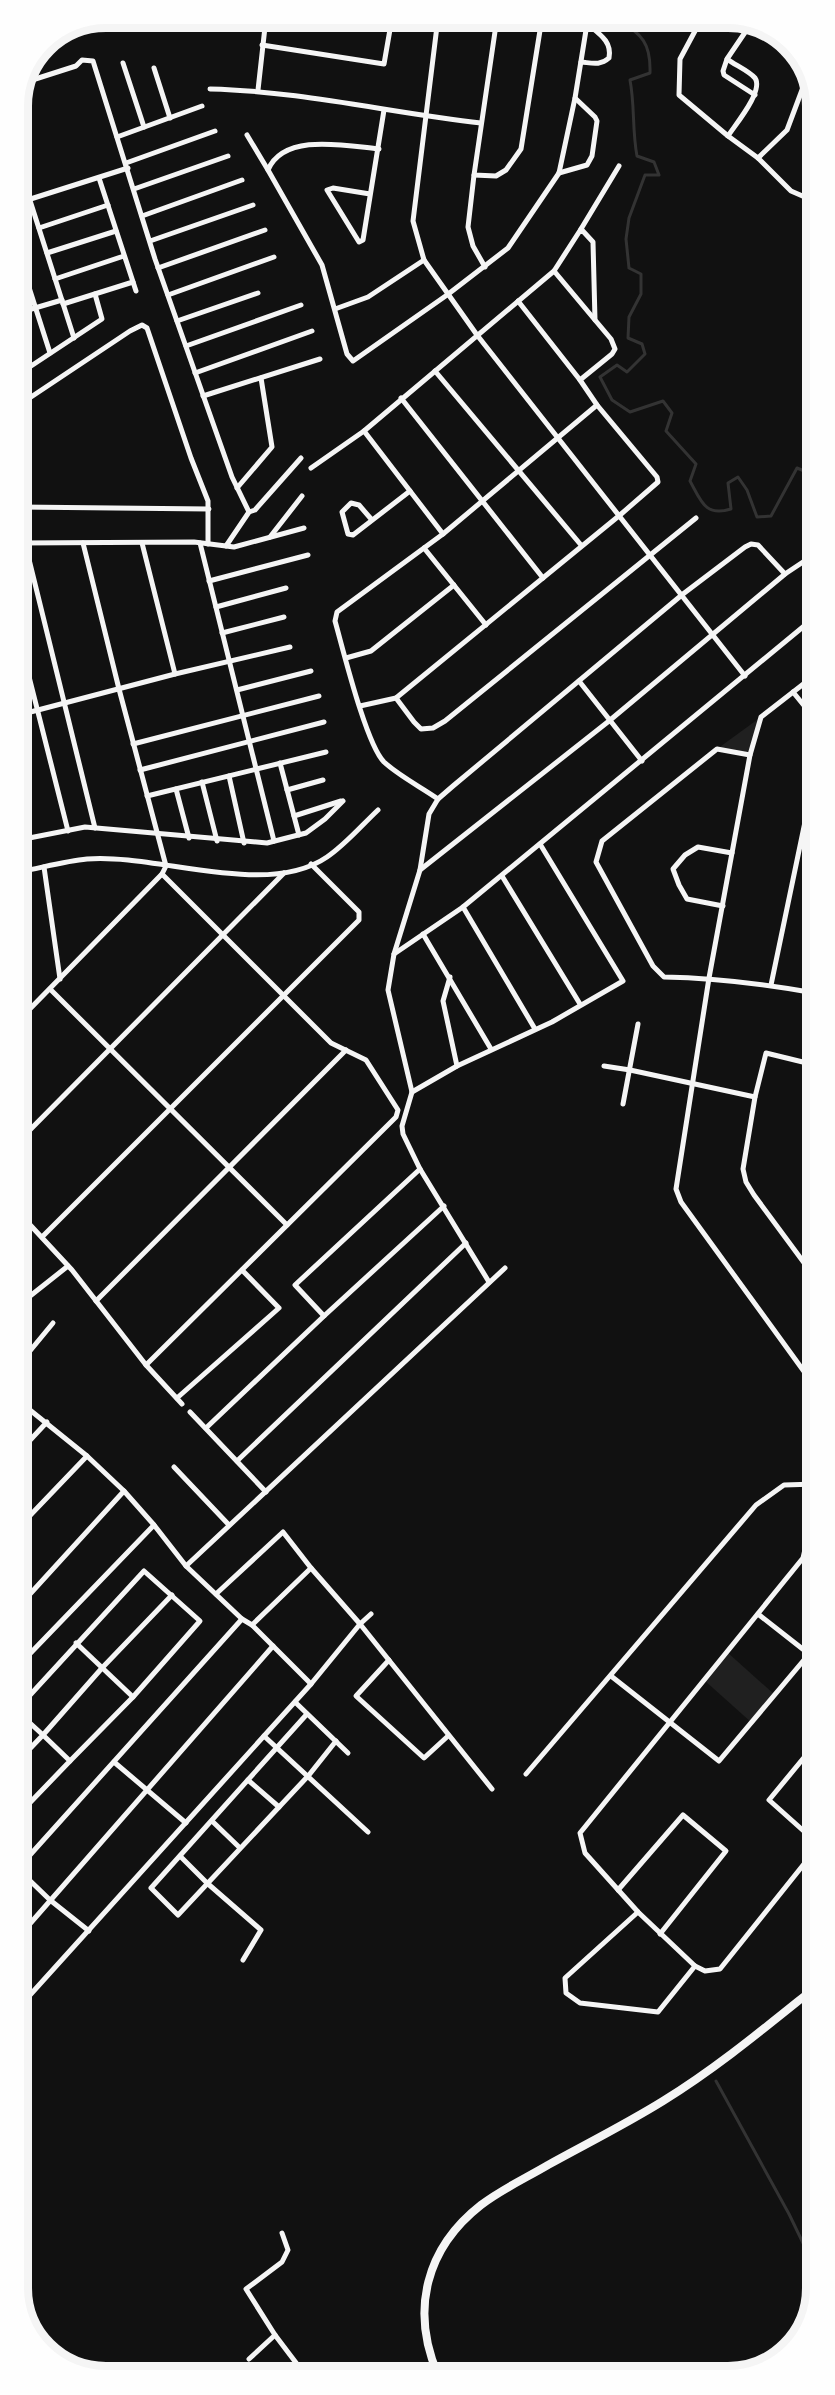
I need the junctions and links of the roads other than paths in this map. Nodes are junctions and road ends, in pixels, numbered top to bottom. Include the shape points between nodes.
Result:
1 (264, 29) edge
2 (390, 29) edge
3 (437, 29) edge
4 (495, 29) edge
5 (540, 29) edge
6 (586, 29) edge
7 (593, 29) edge
8 (696, 29) edge
9 (746, 31) edge
10 (262, 45) junction
11 (727, 60) junction
12 (581, 62) junction
13 (123, 63) dead end
14 (154, 68) dead end
15 (33, 80) edge
16 (804, 85) edge
17 (210, 89) dead end
18 (258, 90) junction
19 (755, 95) junction
20 (575, 98) junction
21 (202, 106) dead end
22 (384, 110) junction
23 (426, 117) junction
24 (170, 118) junction
25 (481, 123) junction
26 (144, 127) junction
27 (215, 131) dead end
28 (247, 135) dead end
29 (728, 136) junction
30 (117, 137) junction
31 (379, 149) junction
32 (228, 156) dead end
33 (758, 158) junction
34 (127, 166) junction
35 (619, 166) dead end
36 (268, 170) junction
37 (559, 173) junction
38 (474, 174) junction
39 (99, 178) junction
40 (242, 180) dead end
41 (134, 189) junction
42 (370, 194) junction
43 (29, 197) edge
44 (806, 198) edge
45 (30, 200) junction
46 (108, 205) junction
47 (253, 205) dead end
48 (142, 216) junction
49 (39, 228) junction
50 (581, 229) junction
51 (265, 230) dead end
52 (116, 231) junction
53 (150, 241) junction
54 (47, 253) junction
55 (124, 256) junction
56 (274, 257) dead end
57 (424, 260) junction
58 (485, 267) junction
59 (158, 268) junction
60 (554, 271) junction
61 (55, 279) junction
62 (133, 282) junction
63 (29, 291) edge
64 (136, 291) dead end
65 (258, 293) dead end
66 (95, 294) junction
67 (168, 294) junction
68 (447, 295) junction
69 (518, 301) junction
70 (63, 302) junction
71 (302, 305) dead end
72 (34, 308) junction
73 (335, 309) junction
74 (29, 310) edge
75 (595, 320) junction
76 (177, 321) junction
77 (312, 331) dead end
78 (477, 335) junction
79 (74, 338) junction
80 (186, 346) junction
81 (50, 353) junction
82 (320, 359) dead end
83 (29, 367) edge
84 (195, 372) junction
85 (435, 372) junction
86 (261, 378) junction
87 (580, 380) junction
88 (203, 396) junction
89 (29, 398) edge
90 (401, 398) junction
91 (597, 405) junction
92 (364, 431) junction
93 (558, 437) junction
94 (301, 458) dead end
95 (311, 468) dead end
96 (519, 469) junction
97 (237, 488) junction
98 (410, 491) junction
99 (302, 496) dead end
100 (483, 501) junction
101 (29, 507) edge
102 (208, 509) junction
103 (249, 512) junction
104 (620, 515) junction
105 (696, 518) dead end
106 (372, 520) junction
107 (304, 528) dead end
108 (443, 534) junction
109 (269, 538) junction
110 (29, 543) edge
111 (83, 543) junction
112 (142, 543) junction
113 (200, 543) junction
114 (208, 544) junction
115 (581, 545) junction
116 (226, 546) junction
117 (424, 548) junction
118 (650, 554) junction
119 (308, 555) dead end
120 (806, 560) edge
121 (29, 569) edge
122 (786, 574) junction
123 (543, 578) junction
124 (209, 581) junction
125 (454, 585) junction
126 (286, 588) dead end
127 (683, 594) junction
128 (216, 607) junction
129 (284, 617) dead end
130 (806, 624) edge
131 (486, 625) junction
132 (222, 633) junction
133 (713, 634) junction
134 (290, 647) dead end
135 (346, 658) junction
136 (229, 661) junction
137 (310, 671) dead end
138 (175, 674) junction
139 (29, 675) edge
140 (745, 676) junction
141 (579, 681) junction
142 (806, 682) edge
143 (118, 689) junction
144 (237, 690) junction
145 (793, 692) junction
146 (319, 696) dead end
147 (396, 698) junction
148 (65, 703) junction
149 (360, 706) junction
150 (806, 708) edge
151 (38, 710) junction
152 (29, 712) edge
153 (243, 715) junction
154 (324, 722) dead end
155 (609, 722) junction
156 (250, 742) junction
157 (133, 744) junction
158 (326, 752) dead end
159 (750, 755) junction
160 (642, 761) junction
161 (280, 763) junction
162 (257, 769) junction
163 (140, 770) junction
164 (229, 776) junction
165 (323, 780) dead end
166 (202, 782) junction
167 (176, 789) junction
168 (287, 790) junction
169 (147, 796) junction
170 (438, 799) junction
171 (378, 810) dead end
172 (294, 816) junction
173 (806, 817) edge
174 (95, 828) junction
175 (68, 831) junction
176 (157, 835) junction
177 (299, 835) junction
178 (29, 838) edge
179 (189, 838) junction
180 (217, 841) junction
181 (274, 841) junction
182 (244, 843) junction
183 (540, 844) junction
184 (732, 853) junction
185 (312, 864) junction
186 (166, 866) junction
187 (44, 867) junction
188 (29, 870) edge
189 (420, 870) junction
190 (284, 873) junction
191 (162, 874) junction
192 (502, 876) junction
193 (723, 906) junction
194 (463, 907) junction
195 (423, 934) junction
196 (224, 935) junction
197 (394, 954) junction
198 (450, 976) junction
199 (709, 978) junction
200 (60, 979) junction
201 (771, 985) junction
202 (50, 989) junction
203 (806, 991) edge
204 (283, 994) junction
205 (580, 1004) junction
206 (29, 1010) edge
207 (638, 1024) dead end
208 (535, 1029) junction
209 (110, 1049) junction
210 (491, 1049) junction
211 (346, 1050) junction
212 (806, 1063) edge
213 (457, 1066) junction
214 (604, 1066) dead end
215 (630, 1070) junction
216 (692, 1083) junction
217 (412, 1092) junction
218 (755, 1097) junction
219 (623, 1104) dead end
220 (170, 1108) junction
221 (29, 1131) edge
222 (229, 1167) junction
223 (420, 1169) junction
224 (444, 1206) junction
225 (29, 1223) edge
226 (287, 1225) junction
227 (42, 1237) junction
228 (466, 1243) junction
229 (806, 1265) edge
230 (68, 1266) junction
231 (505, 1268) dead end
232 (242, 1270) junction
233 (489, 1282) junction
234 (29, 1297) edge
235 (96, 1301) junction
236 (324, 1316) junction
237 (53, 1323) dead end
238 (29, 1352) edge
239 (146, 1365) junction
240 (806, 1375) edge
241 (177, 1398) junction
242 (182, 1404) dead end
243 (29, 1409) edge
244 (190, 1412) dead end
245 (47, 1422) junction
246 (206, 1428) junction
247 (29, 1441) edge
248 (87, 1456) junction
249 (237, 1461) junction
250 (174, 1467) dead end
251 (806, 1484) edge
252 (124, 1491) junction
253 (266, 1492) junction
254 (29, 1517) edge
255 (154, 1525) junction
256 (230, 1525) junction
257 (806, 1545) edge
258 (186, 1566) junction
259 (311, 1568) junction
260 (216, 1594) junction
261 (29, 1595) edge
262 (172, 1595) junction
263 (371, 1614) dead end
264 (758, 1614) junction
265 (242, 1619) junction
266 (360, 1624) junction
267 (252, 1625) junction
268 (76, 1643) junction
269 (273, 1646) junction
270 (806, 1652) edge
271 (29, 1655) edge
272 (806, 1658) edge
273 (389, 1660) junction
274 (102, 1668) junction
275 (611, 1676) junction
276 (311, 1684) junction
277 (29, 1696) edge
278 (133, 1697) junction
279 (295, 1702) junction
280 (307, 1714) junction
281 (29, 1722) edge
282 (670, 1722) junction
283 (43, 1735) junction
284 (264, 1736) junction
285 (448, 1736) junction
286 (336, 1741) junction
287 (277, 1747) junction
288 (29, 1750) edge
289 (348, 1753) dead end
290 (806, 1755) edge
291 (70, 1761) junction
292 (114, 1762) junction
293 (526, 1774) dead end
294 (309, 1775) junction
295 (248, 1780) junction
296 (492, 1789) dead end
297 (147, 1790) junction
298 (29, 1804) edge
299 (279, 1807) junction
300 (212, 1821) junction
301 (186, 1823) junction
302 (368, 1832) dead end
303 (806, 1833) edge
304 (240, 1848) junction
305 (29, 1856) edge
306 (180, 1856) junction
307 (806, 1862) edge
308 (29, 1880) edge
309 (207, 1883) junction
310 (618, 1890) junction
311 (50, 1900) junction
312 (638, 1912) junction
313 (29, 1925) edge
314 (90, 1930) junction
315 (660, 1934) junction
316 (243, 1960) dead end
317 (695, 1966) junction
318 (806, 1994) edge
319 (29, 1996) edge
320 (282, 2233) dead end
321 (275, 2335) junction
322 (249, 2359) dead end
323 (298, 2366) edge
324 (434, 2366) edge

1 - 10 street
2 - 10 street via 384,64
3 - 23 street
4 - 25 street
5 - 38 street via 521,149 496,177
6 - 12 street
7 - 12 street via 607,41 609,58 597,64
8 - 29 street via 680,59 680,95
9 - 11 street
10 - 18 street
11 - 19 street via 755,78
11 - 19 street via 724,75
12 - 20 street
13 - 26 street
14 - 24 street
15 - 30 street via 76,66 82,60 93,61
16 - 33 street via 787,130
17 - 18 street
18 - 22 street
19 - 29 street
20 - 37 street
20 - 37 street via 597,121 592,156 588,165
21 - 24 street
22 - 23 street
22 - 31 street
23 - 25 street
23 - 57 street via 413,221
24 - 26 street
25 - 38 street
26 - 30 street
27 - 34 street
28 - 36 street
29 - 33 street
30 - 34 street
31 - 36 street via 320,144 293,147 272,160
31 - 42 street
32 - 41 street
33 - 44 street via 791,191
34 - 39 street
34 - 41 street
35 - 50 street
36 - 73 street via 322,265
37 - 58 street via 508,248
38 - 58 street via 468,227
39 - 45 street
39 - 46 street
40 - 48 street
41 - 48 street
42 - 42 street via 363,240 359,242 327,190
43 - 45 street
45 - 49 street
46 - 49 street
46 - 52 street
47 - 53 street
48 - 53 street
49 - 54 street
50 - 60 street
50 - 75 street via 593,242
51 - 59 street
52 - 54 street
52 - 55 street
53 - 59 street
54 - 61 street
55 - 61 street
55 - 62 street
56 - 67 street
57 - 68 street
57 - 73 street via 368,297
58 - 68 street
59 - 67 street
60 - 69 street
60 - 75 street
61 - 70 street
62 - 64 street
62 - 66 street
63 - 72 street
65 - 76 street
66 - 70 street
66 - 79 street via 102,319
67 - 76 street
68 - 73 street via 353,361 347,354
68 - 78 street
69 - 78 street
69 - 87 street
70 - 72 street
70 - 79 street
71 - 80 street
72 - 74 street
72 - 81 street
75 - 87 street via 615,349
76 - 80 street
77 - 84 street
78 - 85 street
78 - 93 street
79 - 81 street
80 - 84 street
81 - 83 street
82 - 86 street
84 - 88 street
85 - 90 street
85 - 96 street
86 - 88 street
86 - 97 street via 272,447
87 - 91 street
88 - 97 street
89 - 102 street via 130,331 144,326
90 - 92 street
90 - 100 street
91 - 93 street
91 - 104 street via 657,477 658,482
92 - 95 street
92 - 98 street
93 - 96 street
93 - 104 street
94 - 103 street
96 - 100 street
96 - 115 street
97 - 103 street
98 - 106 street
98 - 108 street
99 - 109 street
100 - 108 street
100 - 123 street
101 - 102 street
102 - 114 street
103 - 116 street
104 - 115 street
104 - 118 street
105 - 118 street
106 - 106 street via 360,505 351,503 342,512 348,534 353,535
107 - 109 street
108 - 117 street
109 - 116 street
110 - 111 street
111 - 112 street
111 - 143 street
112 - 113 street
112 - 138 street
113 - 114 street
113 - 124 street
114 - 116 street
115 - 123 street
117 - 125 street
117 - 135 street via 337,612 335,621
118 - 127 street
118 - 147 street via 433,728 421,729
119 - 124 street
120 - 122 street
121 - 148 street
122 - 127 street via 758,545 751,544
122 - 133 street
123 - 131 street
124 - 128 street
125 - 131 street
125 - 135 street via 371,651
126 - 128 street
127 - 133 street
127 - 141 street
128 - 132 street
129 - 132 street
130 - 140 street
131 - 147 street
132 - 136 street
133 - 140 street
133 - 155 street
134 - 136 street
135 - 149 street
136 - 138 street
136 - 144 street
137 - 144 street
138 - 143 street
139 - 151 street
140 - 160 street
141 - 155 street
141 - 170 street
142 - 145 street
143 - 148 street
143 - 157 street
144 - 153 street
145 - 150 street
145 - 159 street via 761,717
146 - 153 street
147 - 149 street
148 - 151 street
148 - 174 street
149 - 170 street via 383,761
151 - 152 street
151 - 175 street
153 - 156 street
153 - 157 street
154 - 156 street
155 - 160 street
155 - 189 street
156 - 162 street
156 - 163 street
157 - 163 street
158 - 161 street
159 - 184 street
159 - 199 street via 717,749 602,842 596,862 653,966 664,976
160 - 183 street
161 - 162 street
161 - 168 street
162 - 164 street
162 - 181 street
163 - 169 street
164 - 166 street
164 - 182 street
165 - 168 street
166 - 167 street
166 - 180 street
167 - 169 street
167 - 179 street
168 - 172 street
169 - 176 street
170 - 189 street via 429,814
171 - 185 street via 326,858
172 - 177 street
172 - 177 street via 343,801 325,819
173 - 201 street
174 - 175 street
174 - 176 street
175 - 178 street
176 - 179 street
176 - 186 street
177 - 181 street
179 - 180 street
180 - 182 street
181 - 182 street
183 - 192 street
183 - 205 street via 623,981
184 - 193 street
184 - 193 street via 698,847 673,869 687,899
185 - 190 street
185 - 204 street via 359,912 359,920
186 - 187 street via 87,859
186 - 190 street via 208,872
186 - 191 street
187 - 188 street
187 - 200 street
189 - 197 street
190 - 196 street
191 - 196 street
191 - 200 street
192 - 194 street
192 - 205 street
193 - 199 street
194 - 195 street
194 - 208 street
195 - 197 street
195 - 198 street
196 - 204 street
196 - 209 street
197 - 217 street via 388,990
198 - 210 street
198 - 213 street via 443,1001
199 - 201 street
199 - 216 street
200 - 202 street
201 - 203 street
202 - 206 street
202 - 209 street
204 - 211 street via 331,1042
204 - 220 street
205 - 208 street
207 - 215 street
208 - 210 street
209 - 220 street
209 - 221 street
210 - 213 street
211 - 222 street
211 - 226 street via 373,1068 398,1110 396,1117
212 - 218 street via 766,1053
213 - 217 street
214 - 215 street
215 - 216 street
215 - 219 street
216 - 218 street
216 - 240 street via 676,1189 681,1202
217 - 223 street via 402,1126
218 - 229 street via 743,1168 746,1182
220 - 222 street
220 - 227 street
222 - 226 street
222 - 235 street
223 - 224 street
223 - 236 street via 295,1285
224 - 228 street
224 - 236 street
225 - 227 street
226 - 232 street
227 - 230 street
228 - 233 street
228 - 249 street
230 - 234 street
230 - 235 street
231 - 233 street
232 - 239 street
232 - 241 street via 279,1308
233 - 253 street
235 - 239 street
236 - 246 street
237 - 238 street
239 - 241 street
241 - 242 street
243 - 245 street
244 - 246 street
245 - 247 street
245 - 248 street
246 - 249 street
248 - 252 street
248 - 254 street
249 - 253 street
250 - 256 street
251 - 275 street via 784,1485 756,1505
252 - 255 street
252 - 261 street
253 - 256 street
255 - 258 street
255 - 271 street
256 - 258 street
257 - 264 street via 803,1558
258 - 260 street
259 - 260 street via 283,1532
259 - 266 street
259 - 267 street
260 - 265 street
262 - 268 street via 144,1571
262 - 274 street
262 - 278 street via 200,1621
263 - 266 street
264 - 270 street
264 - 282 street
265 - 267 street
265 - 292 street
266 - 273 street
266 - 276 street
267 - 269 street
268 - 274 street
268 - 277 street
269 - 276 street
269 - 297 street
272 - 282 street via 719,1761
273 - 285 street
273 - 285 street via 356,1696 424,1758
274 - 278 street
274 - 283 street
275 - 282 street
275 - 293 street
276 - 279 street
278 - 291 street
279 - 280 street
279 - 284 street
280 - 286 street
280 - 287 street
281 - 283 street
282 - 310 street via 580,1833 585,1853
283 - 288 street
283 - 291 street
284 - 287 street
284 - 301 street
285 - 296 street
286 - 289 street
286 - 294 street
287 - 294 street
287 - 295 street
290 - 303 street via 769,1800
291 - 298 street
292 - 297 street
292 - 305 street
294 - 299 street
294 - 302 street
295 - 299 street
295 - 300 street
297 - 301 street
297 - 311 street
299 - 304 street
300 - 304 street
300 - 306 street
301 - 314 street
304 - 309 street
306 - 309 street
306 - 309 street via 151,1888 178,1915
307 - 317 street via 720,1969 705,1971
308 - 311 street
309 - 316 street via 261,1930
310 - 312 street
310 - 315 street via 683,1815 726,1851
311 - 313 street
311 - 314 street
312 - 315 street
312 - 317 street via 565,1978 566,1993 580,2003 658,2012
314 - 319 street
315 - 317 street
318 - 324 main road via 681,2089 496,2195 461,2223 439,2253 426,2289 425,2327
320 - 321 street via 288,2250 282,2262 246,2289
321 - 322 street
321 - 323 street

